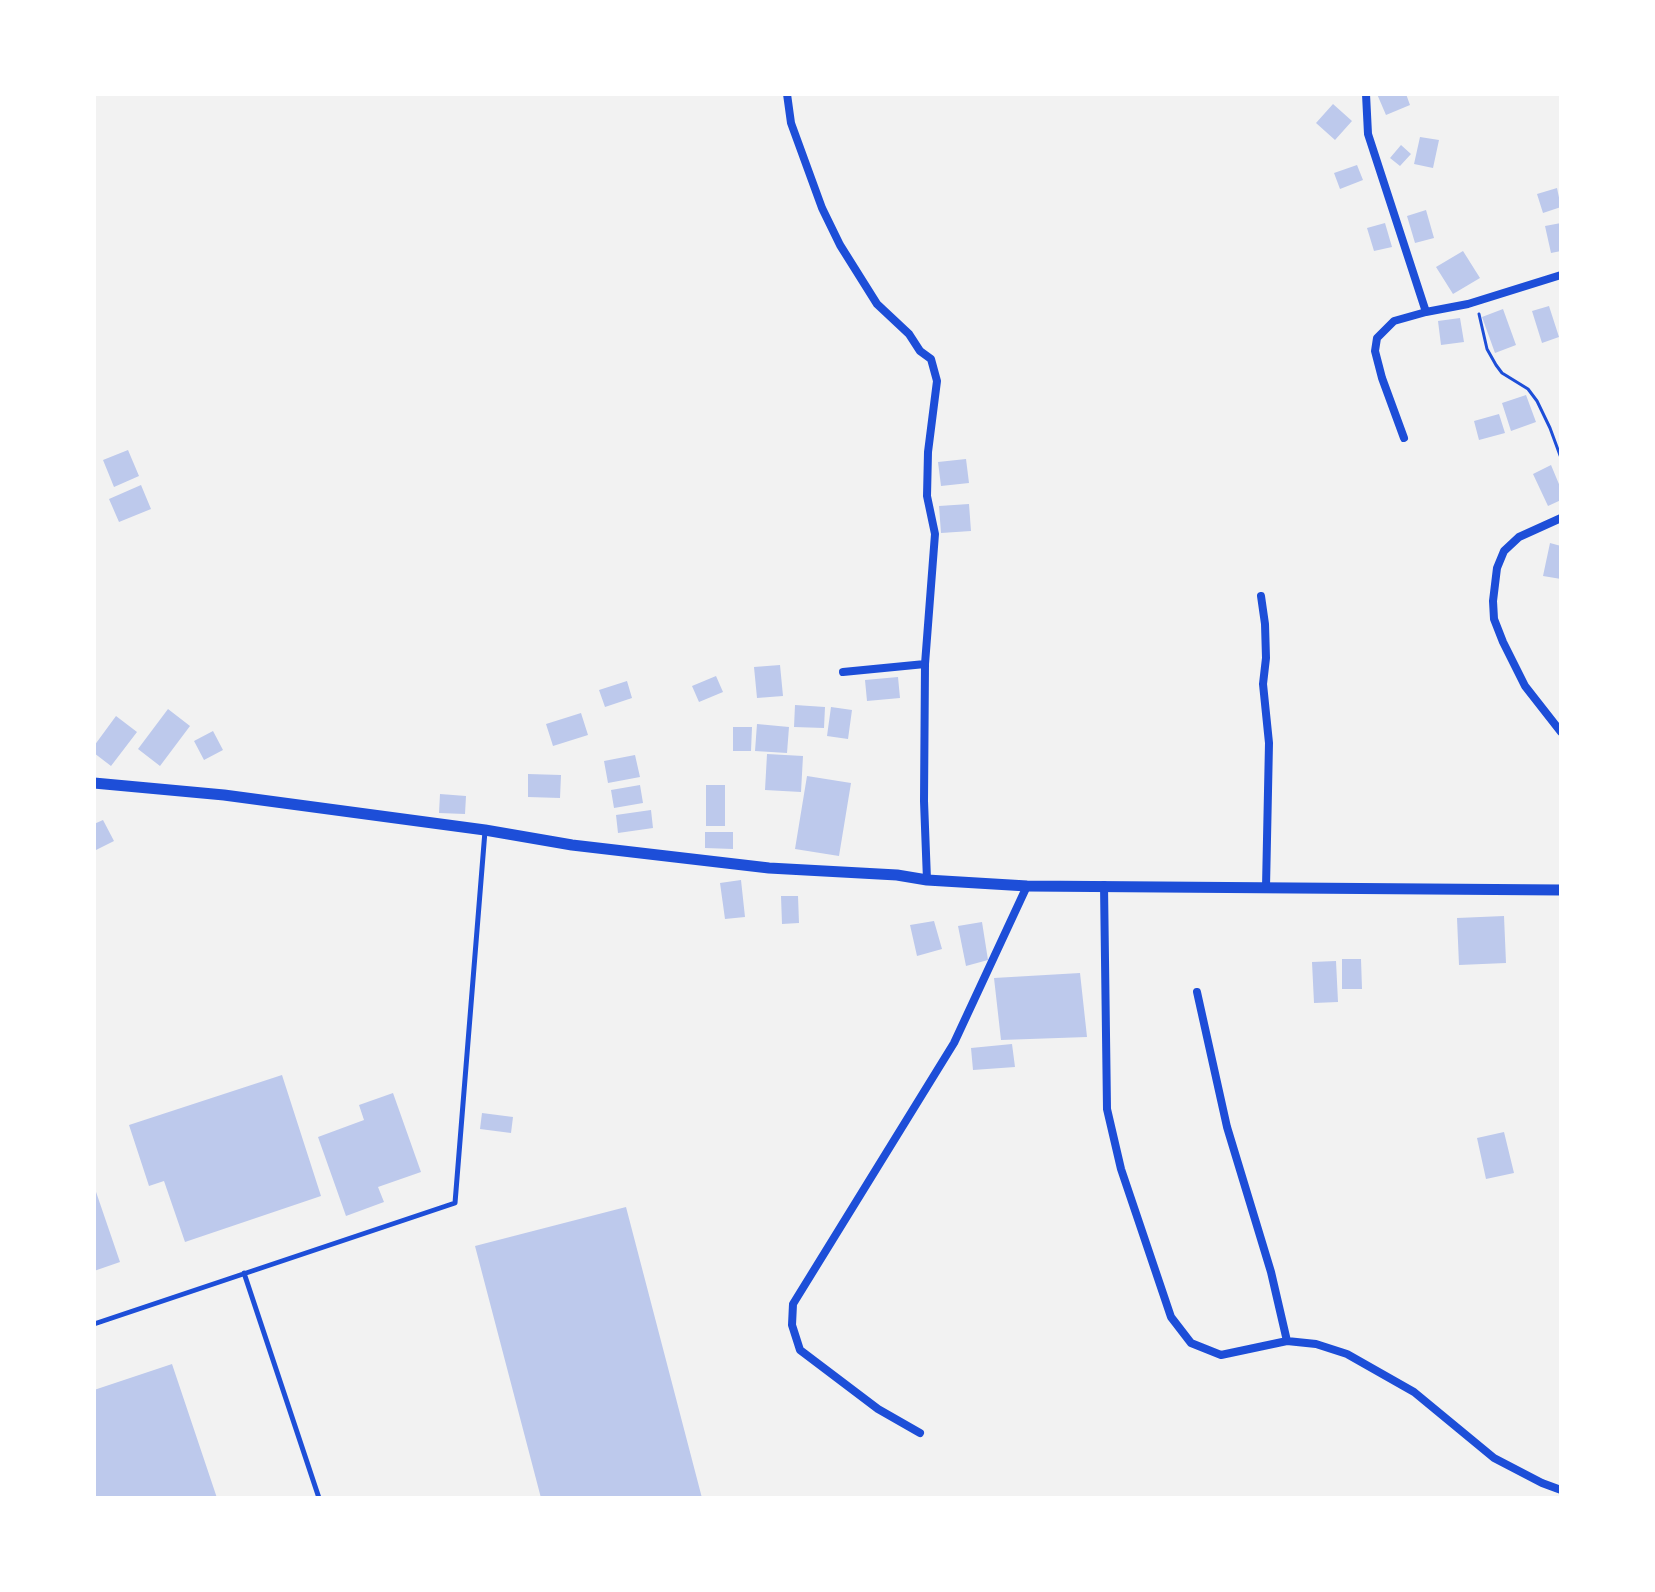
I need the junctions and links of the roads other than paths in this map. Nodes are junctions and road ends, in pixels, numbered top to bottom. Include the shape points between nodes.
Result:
1 (787, 94) edge
2 (1366, 94) edge
3 (1561, 275) edge
4 (1426, 312) junction
5 (1404, 438) dead end
6 (1561, 518) edge
7 (1261, 596) dead end
8 (925, 664) junction
9 (843, 672) dead end
10 (1561, 732) edge
11 (94, 783) edge
12 (485, 830) junction
13 (927, 880) junction
14 (1104, 885) junction
15 (1027, 886) junction
16 (1266, 887) junction
17 (1561, 890) edge
18 (1197, 992) dead end
19 (244, 1273) junction
20 (94, 1324) edge
21 (1287, 1341) junction
22 (920, 1433) dead end
23 (1561, 1490) edge
24 (319, 1498) edge

1 - 8 street via 791,123 840,245 877,304 931,359 937,381 928,452 927,496 935,546
2 - 4 street via 1368,134
3 - 4 street
4 - 5 street via 1394,321 1377,338 1382,378
6 - 10 street via 1519,537 1504,551 1493,601 1494,619 1520,675
7 - 16 street via 1269,743
8 - 9 street
8 - 13 street
11 - 12 street
12 - 13 street via 769,868
12 - 19 lane via 455,1203
13 - 15 street
14 - 15 street
14 - 16 street
14 - 21 street via 1107,1109 1121,1169 1171,1317 1191,1343 1221,1355
15 - 22 street via 954,1043 793,1304 792,1325 800,1350 878,1409
16 - 17 street
18 - 21 street via 1227,1127
19 - 20 lane
19 - 24 lane
21 - 23 street via 1347,1354 1414,1392 1494,1458

